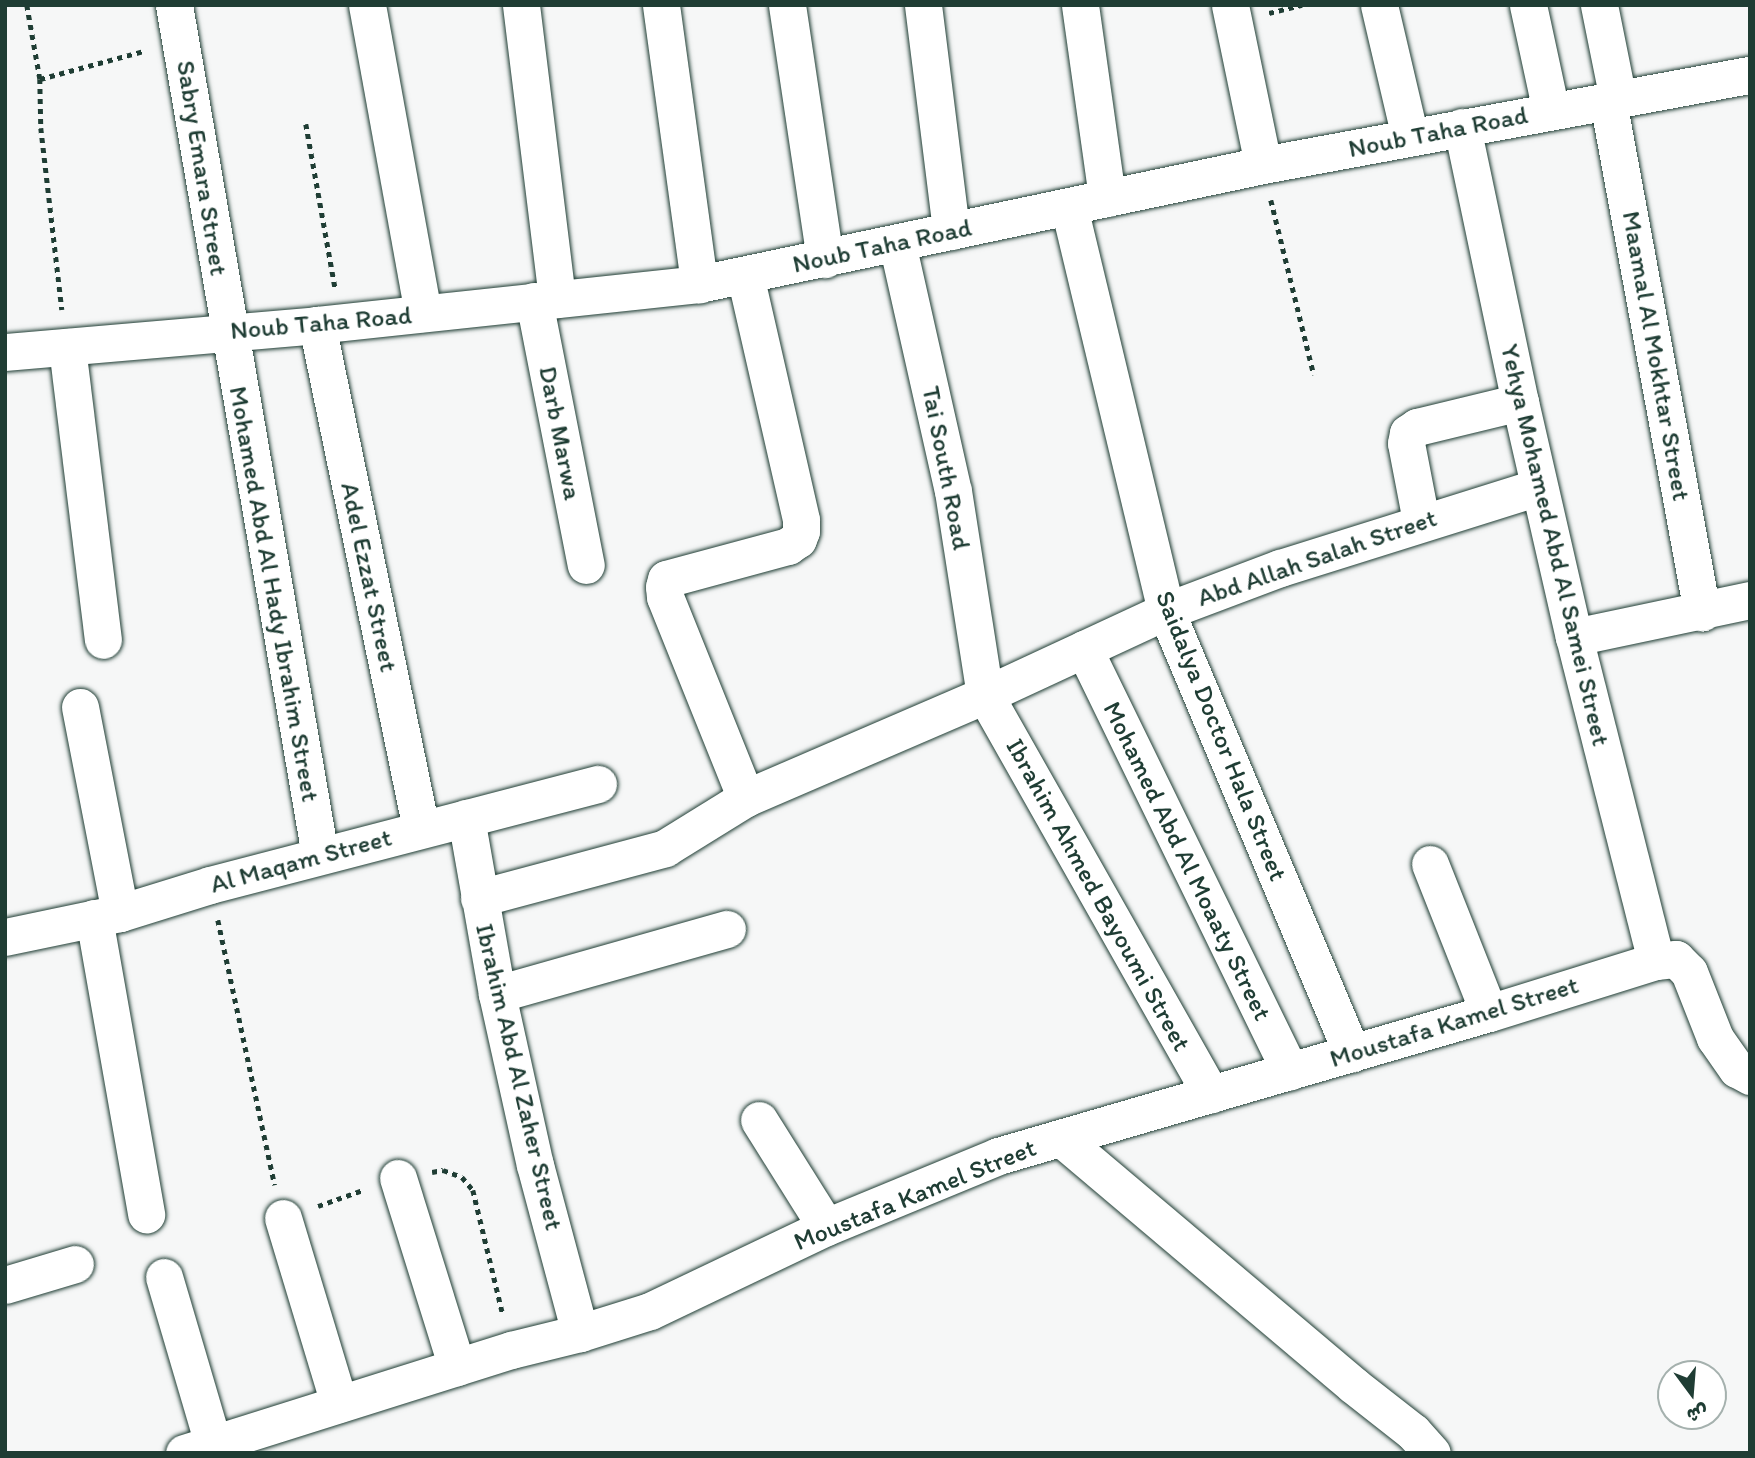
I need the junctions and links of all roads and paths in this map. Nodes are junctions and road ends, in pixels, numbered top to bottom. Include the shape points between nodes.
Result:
1 (27, 5) edge
2 (174, 5) edge
3 (368, 5) edge
4 (521, 5) edge
5 (661, 5) edge
6 (787, 5) edge
7 (923, 5) edge
8 (1080, 5) edge
9 (1230, 5) edge
10 (1379, 5) edge
11 (1528, 5) edge
12 (1599, 5) edge
13 (180, 41) junction
14 (1750, 75) edge
15 (40, 79) junction
16 (1613, 100) junction
17 (1550, 111) junction
18 (306, 124) dead end
19 (1462, 127) junction
20 (1410, 137) junction
21 (1263, 165) junction
22 (1107, 198) junction
23 (1069, 207) junction
24 (951, 231) junction
25 (897, 243) junction
26 (825, 259) junction
27 (745, 275) junction
28 (699, 284) junction
29 (546, 300) junction
30 (423, 313) junction
31 (329, 324) junction
32 (229, 332) junction
33 (67, 347) junction
34 (5, 352) edge
35 (1314, 375) dead end
36 (1520, 402) junction
37 (1539, 487) junction
38 (1421, 521) junction
39 (586, 565) dead end
40 (1750, 600) edge
41 (1166, 611) junction
42 (1702, 612) junction
43 (1574, 637) junction
44 (103, 640) dead end
45 (1084, 649) junction
46 (985, 695) junction
47 (80, 706) dead end
48 (598, 784) dead end
49 (746, 798) junction
50 (466, 818) junction
51 (421, 830) junction
52 (320, 856) junction
53 (1430, 864) dead end
54 (210, 885) junction
55 (479, 898) junction
56 (107, 915) junction
57 (727, 929) dead end
58 (5, 937) edge
59 (1656, 961) junction
60 (497, 994) junction
61 (1489, 1013) junction
62 (1352, 1053) junction
63 (1290, 1072) junction
64 (1750, 1076) edge
65 (1211, 1095) junction
66 (759, 1120) dead end
67 (1061, 1138) junction
68 (398, 1178) junction
69 (146, 1214) dead end
70 (283, 1218) junction
71 (826, 1227) junction
72 (75, 1264) dead end
73 (164, 1277) dead end
74 (5, 1285) edge
75 (580, 1334) junction
76 (512, 1350) junction
77 (457, 1367) junction
78 (339, 1404) junction
79 (198, 1448) edge
80 (1432, 1453) edge

1 - 15 path
2 - 13 street, Sabry Emara Street
3 - 30 street
4 - 29 street, Darb Marwa
5 - 28 street
6 - 26 street
7 - 24 street
8 - 22 street
9 - 21 street
10 - 20 street
11 - 17 street
12 - 16 street, Maamal Al Mokhtar Street
13 - 15 path
13 - 32 street, Sabry Emara Street
14 - 16 street, Noub Taha Road
15 - 33 path via 41,128
16 - 17 street, Noub Taha Road
16 - 42 street, Maamal Al Mokhtar Street
17 - 19 street, Noub Taha Road
18 - 31 path
19 - 20 street, Noub Taha Road
19 - 36 street, Yehya Mohamed Abd Al Samei Street
20 - 21 street, Noub Taha Road
21 - 22 street, Noub Taha Road
21 - 35 path
22 - 23 street, Noub Taha Road
23 - 24 street, Noub Taha Road
23 - 41 street, Saidalya Doctor Hala Street
24 - 25 street, Noub Taha Road
25 - 26 street, Noub Taha Road
25 - 46 street, Tai South Road via 953,491
26 - 27 street, Noub Taha Road
27 - 28 street, Noub Taha Road
27 - 49 street via 802,520 798,539 788,546 666,579 664,587
28 - 29 street, Noub Taha Road
29 - 30 street, Noub Taha Road
29 - 39 street, Darb Marwa
30 - 31 street, Noub Taha Road
31 - 32 street, Noub Taha Road
31 - 51 street, Adel Ezzat Street
32 - 33 street, Noub Taha Road
32 - 52 street, Mohamed Abd Al Hady Ibrahim Street
33 - 34 street, Noub Taha Road
33 - 44 street
36 - 37 street, Yehya Mohamed Abd Al Samei Street
36 - 38 street via 1408,433
37 - 38 street, Abd Allah Salah Street
37 - 43 street, Yehya Mohamed Abd Al Samei Street
38 - 41 street, Abd Allah Salah Street
40 - 42 street
41 - 45 street, Abd Allah Salah Street
41 - 62 street, Saidalya Doctor Hala Street
42 - 43 street
43 - 59 street, Yehya Mohamed Abd Al Samei Street
45 - 46 street, Abd Allah Salah Street
45 - 63 street, Mohamed Abd Al Moaaty Street
46 - 49 street, Abd Allah Salah Street
46 - 65 street, Ibrahim Ahmed Bayoumi Street
47 - 56 street
48 - 50 street, Al Maqam Street
49 - 55 street, Abd Allah Salah Street via 665,848
50 - 51 street, Al Maqam Street
50 - 55 street, Ibrahim Abd Al Zaher Street
51 - 52 street, Al Maqam Street
52 - 54 street, Al Maqam Street
53 - 61 street
54 - 56 street, Al Maqam Street
54 - 70 path
55 - 60 street, Ibrahim Abd Al Zaher Street
56 - 58 street, Al Maqam Street
56 - 69 street
57 - 60 street
59 - 61 street, Moustafa Kamel Street
59 - 64 street via 1676,959 1689,972 1715,1038 1737,1069
60 - 75 street, Ibrahim Abd Al Zaher Street via 535,1165
61 - 62 street, Moustafa Kamel Street
62 - 63 street, Moustafa Kamel Street
63 - 65 street, Moustafa Kamel Street
65 - 67 street, Moustafa Kamel Street
66 - 71 street
67 - 71 street, Moustafa Kamel Street via 998,1156
67 - 80 street via 1413,1432
68 - 70 path
68 - 76 path via 443,1170 462,1177 473,1189
68 - 77 street
70 - 78 street
71 - 75 street, Moustafa Kamel Street via 650,1311
72 - 74 street
73 - 79 street
75 - 76 street, Moustafa Kamel Street
76 - 77 street, Moustafa Kamel Street
77 - 78 street, Moustafa Kamel Street
78 - 79 street, Moustafa Kamel Street

